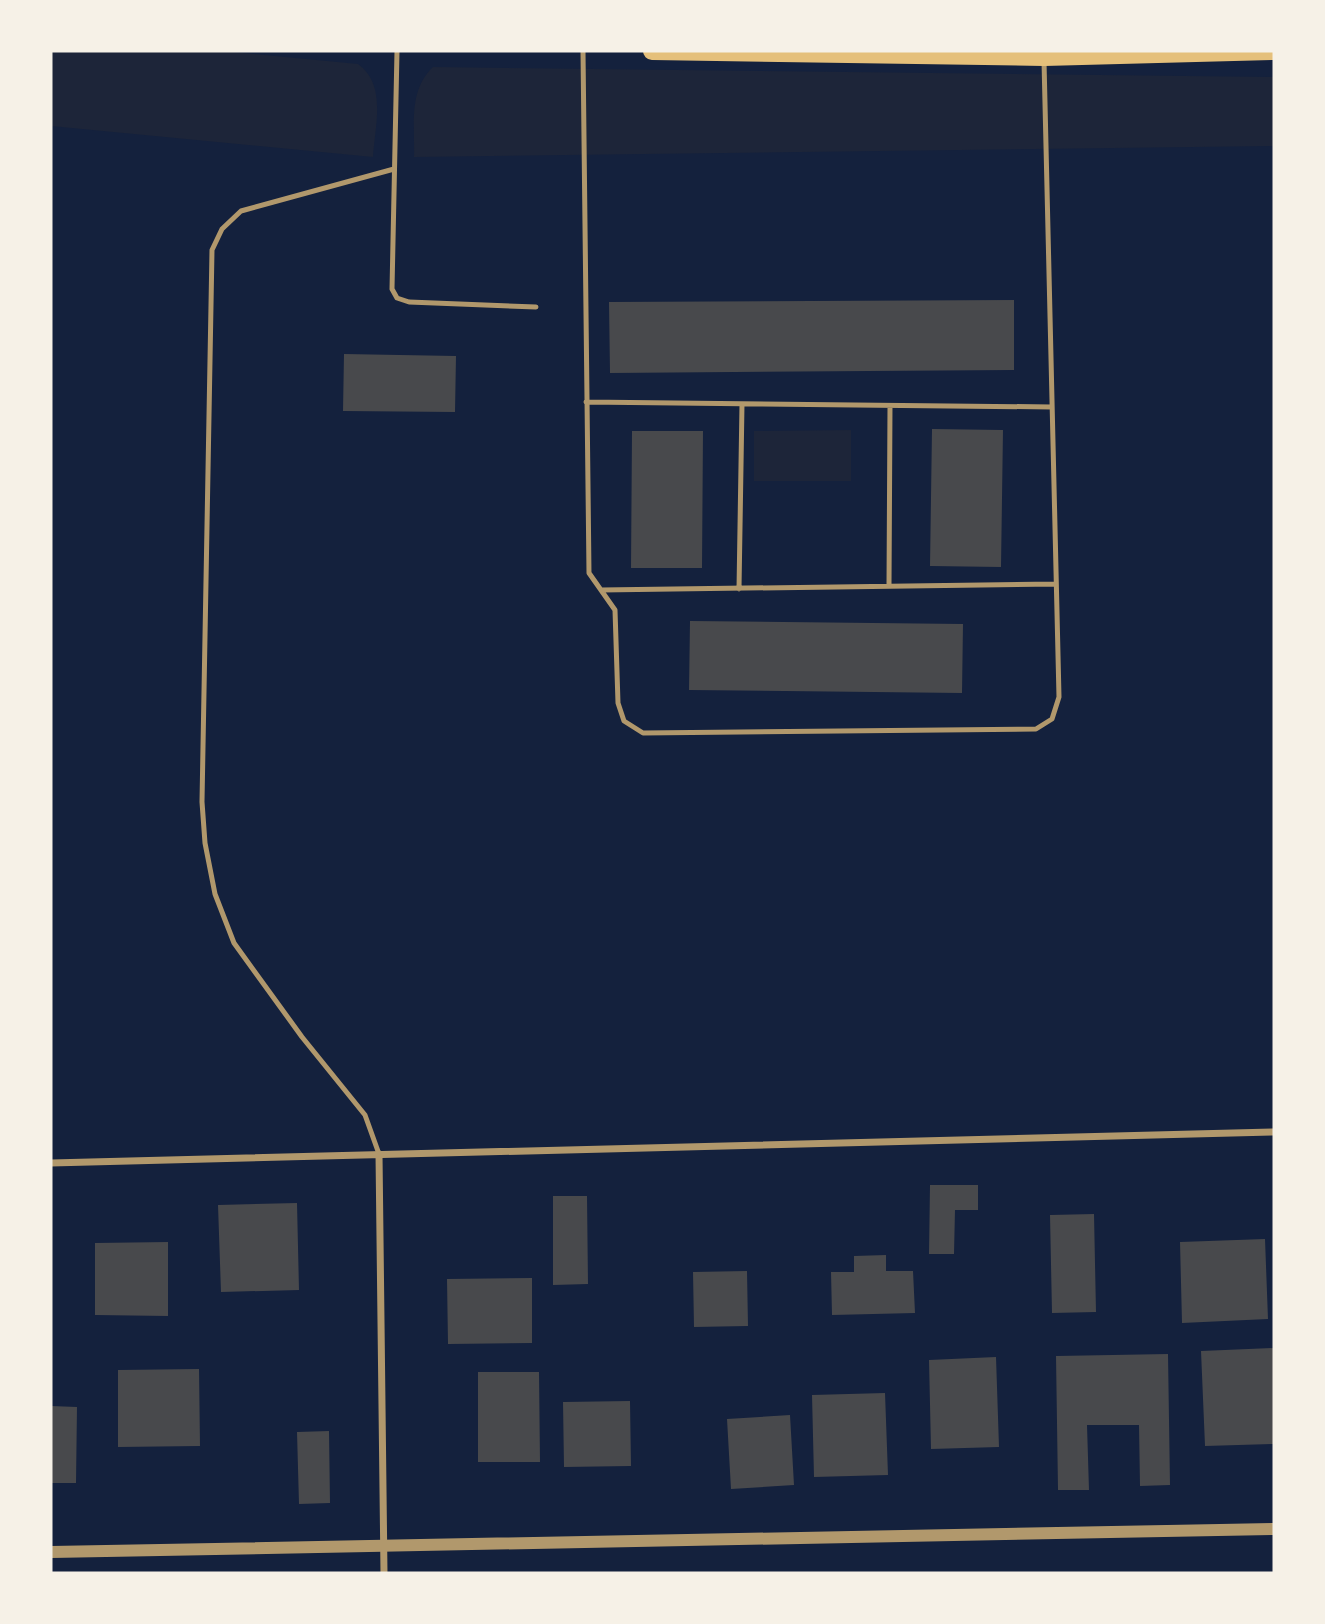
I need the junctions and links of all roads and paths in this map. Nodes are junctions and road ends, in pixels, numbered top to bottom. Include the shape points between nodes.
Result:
1 (397, 51) edge
2 (583, 51) edge
3 (652, 51) edge
4 (1274, 51) edge
5 (1044, 54) edge
6 (394, 169) junction
7 (536, 307) dead end
8 (586, 402) junction
9 (742, 404) junction
10 (890, 406) junction
11 (1052, 407) junction
12 (1056, 584) junction
13 (889, 586) junction
14 (739, 589) junction
15 (601, 590) junction
16 (1274, 1132) edge
17 (379, 1154) junction
18 (51, 1163) edge
19 (1274, 1529) edge
20 (384, 1546) junction
21 (51, 1552) edge
22 (384, 1573) edge

1 - 6 lane
2 - 8 lane
3 - 5 main road
4 - 5 main road
5 - 11 lane
6 - 7 lane via 392,289 397,298
6 - 17 lane via 241,211 222,229 212,250 202,775 205,843 215,894 234,943 365,1115
8 - 9 lane
8 - 15 lane via 589,573
9 - 10 lane
9 - 14 lane
10 - 11 lane
10 - 13 lane
11 - 12 lane
12 - 13 lane
12 - 15 lane via 1059,697 1052,719 1036,729 643,733 624,722 618,703 615,610
13 - 14 lane
14 - 15 lane
16 - 17 street
17 - 18 street
17 - 20 street
19 - 20 street
20 - 21 street
20 - 22 street

